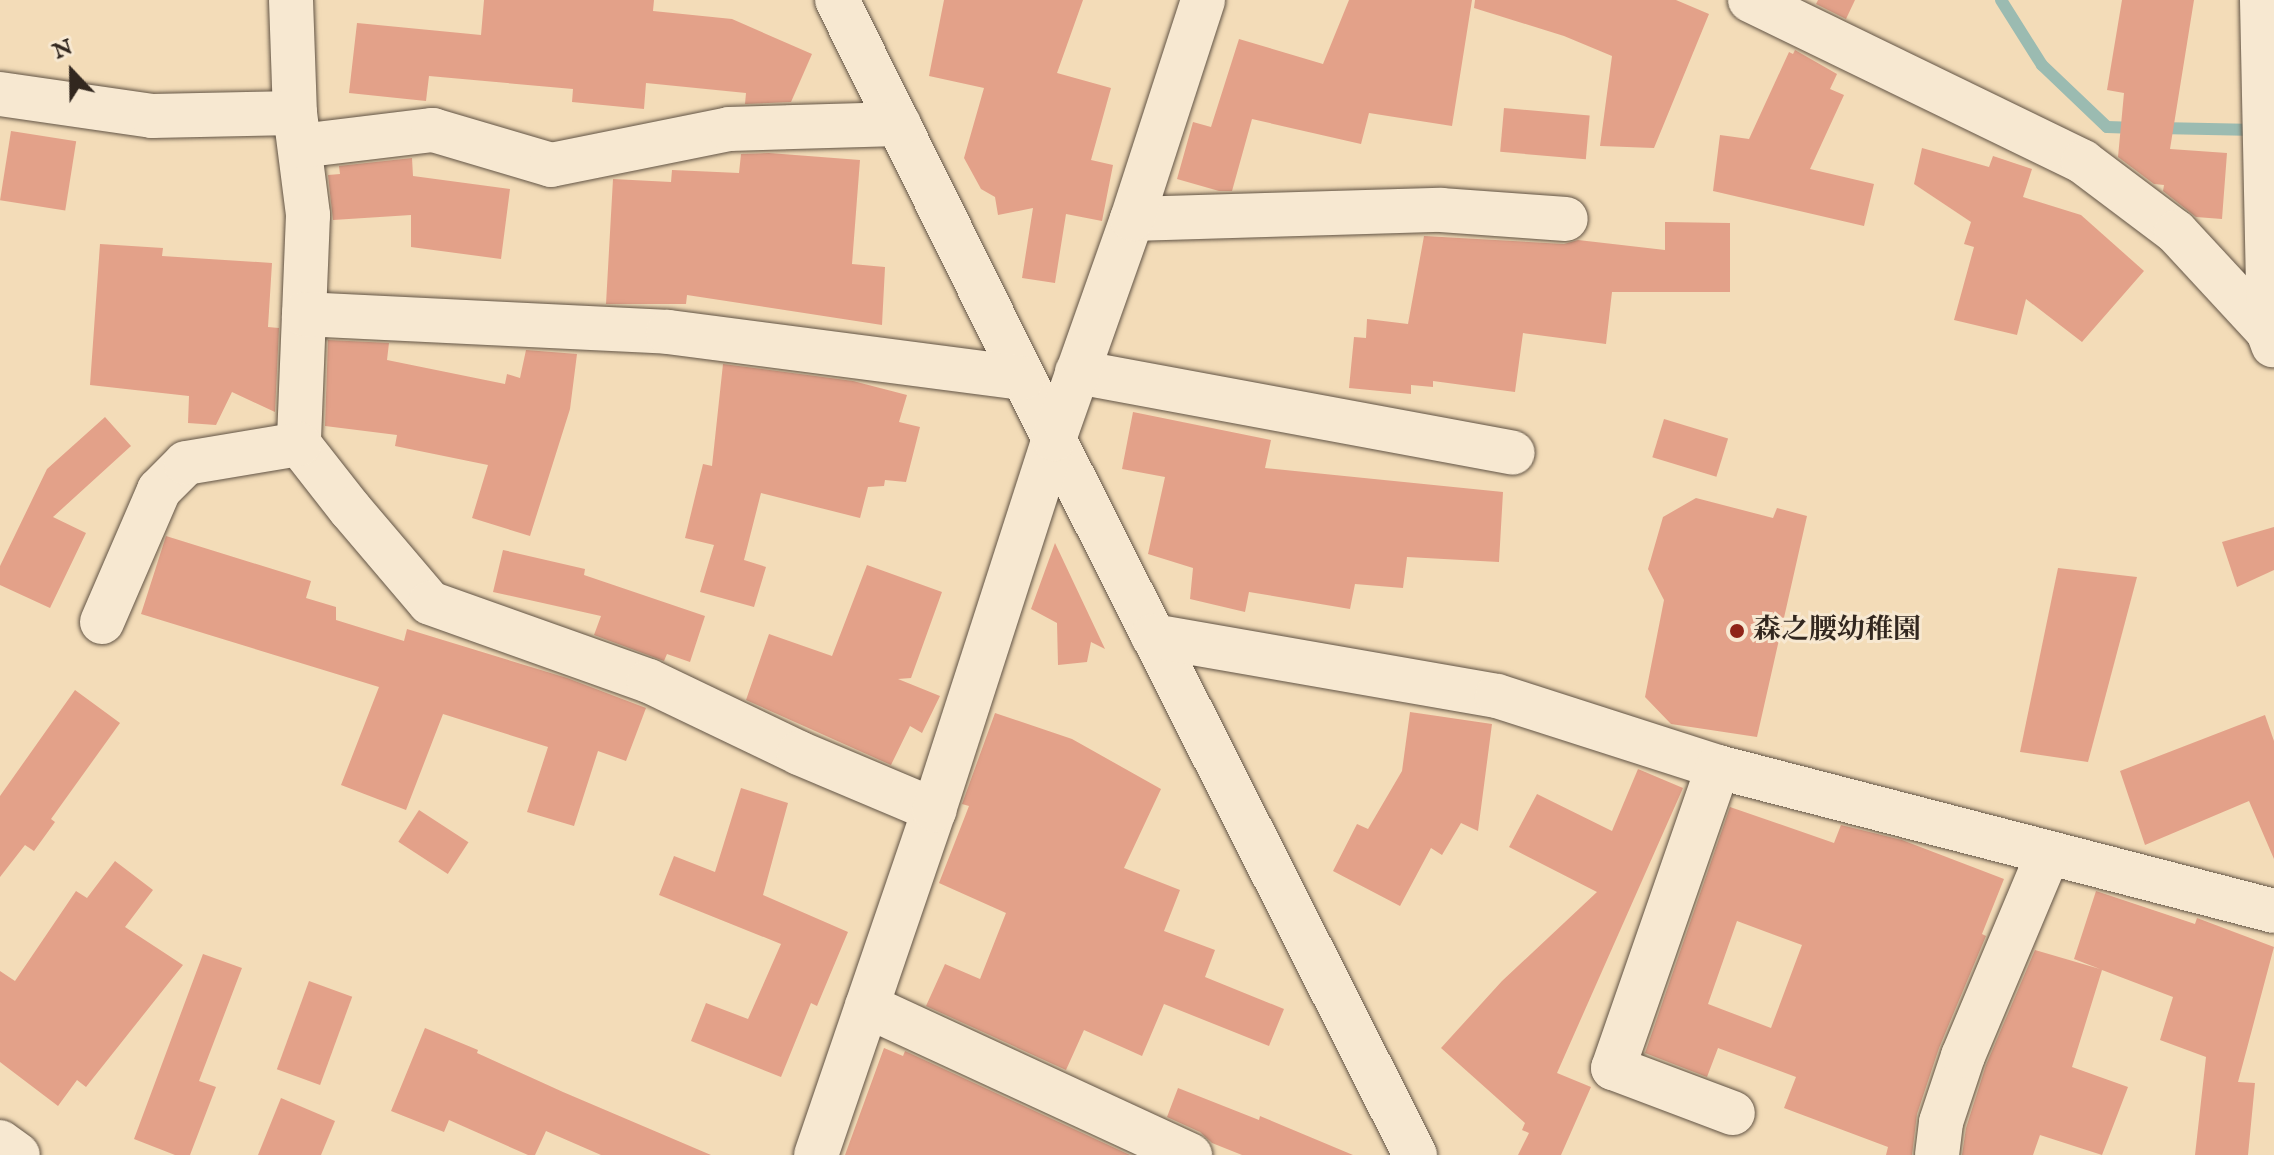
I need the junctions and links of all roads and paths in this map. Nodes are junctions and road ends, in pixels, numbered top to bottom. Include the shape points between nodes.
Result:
1 (291, 0) edge
2 (837, 0) edge
3 (1203, 0) edge
4 (1750, 0) edge
5 (2262, 0) edge
6 (0, 94) edge
7 (899, 124) junction
8 (297, 130) junction
9 (1132, 219) junction
10 (1566, 219) dead end
11 (304, 314) junction
12 (2272, 340) edge
13 (1077, 372) junction
14 (1023, 378) junction
15 (1054, 439) junction
16 (299, 444) junction
17 (1513, 453) dead end
18 (102, 622) dead end
19 (1153, 636) junction
20 (1718, 767) junction
21 (934, 810) junction
22 (2048, 854) junction
23 (2274, 911) edge
24 (867, 1006) junction
25 (1733, 1113) dead end
26 (0, 1142) edge
27 (18, 1155) edge
28 (816, 1155) edge
29 (1190, 1155) edge
30 (1415, 1155) edge
31 (1937, 1155) edge

1 - 8 street
2 - 7 street
3 - 9 street
4 - 12 street via 2083,162 2176,232
5 - 12 street
6 - 8 street
7 - 8 street via 729,129 551,165 433,130
7 - 14 street
8 - 11 street via 308,215
9 - 10 street via 1441,210
9 - 13 street
11 - 14 street via 668,332
11 - 16 street
13 - 15 street
13 - 17 street
14 - 15 street
15 - 19 street
15 - 21 street
16 - 18 street via 186,463 159,490
16 - 21 street via 430,603 649,681
19 - 20 street via 1497,696
19 - 30 street
20 - 22 street
20 - 25 street via 1613,1068
21 - 24 street
22 - 23 street
22 - 31 street via 1963,1056 1941,1122
24 - 28 street
24 - 29 street
26 - 27 street

